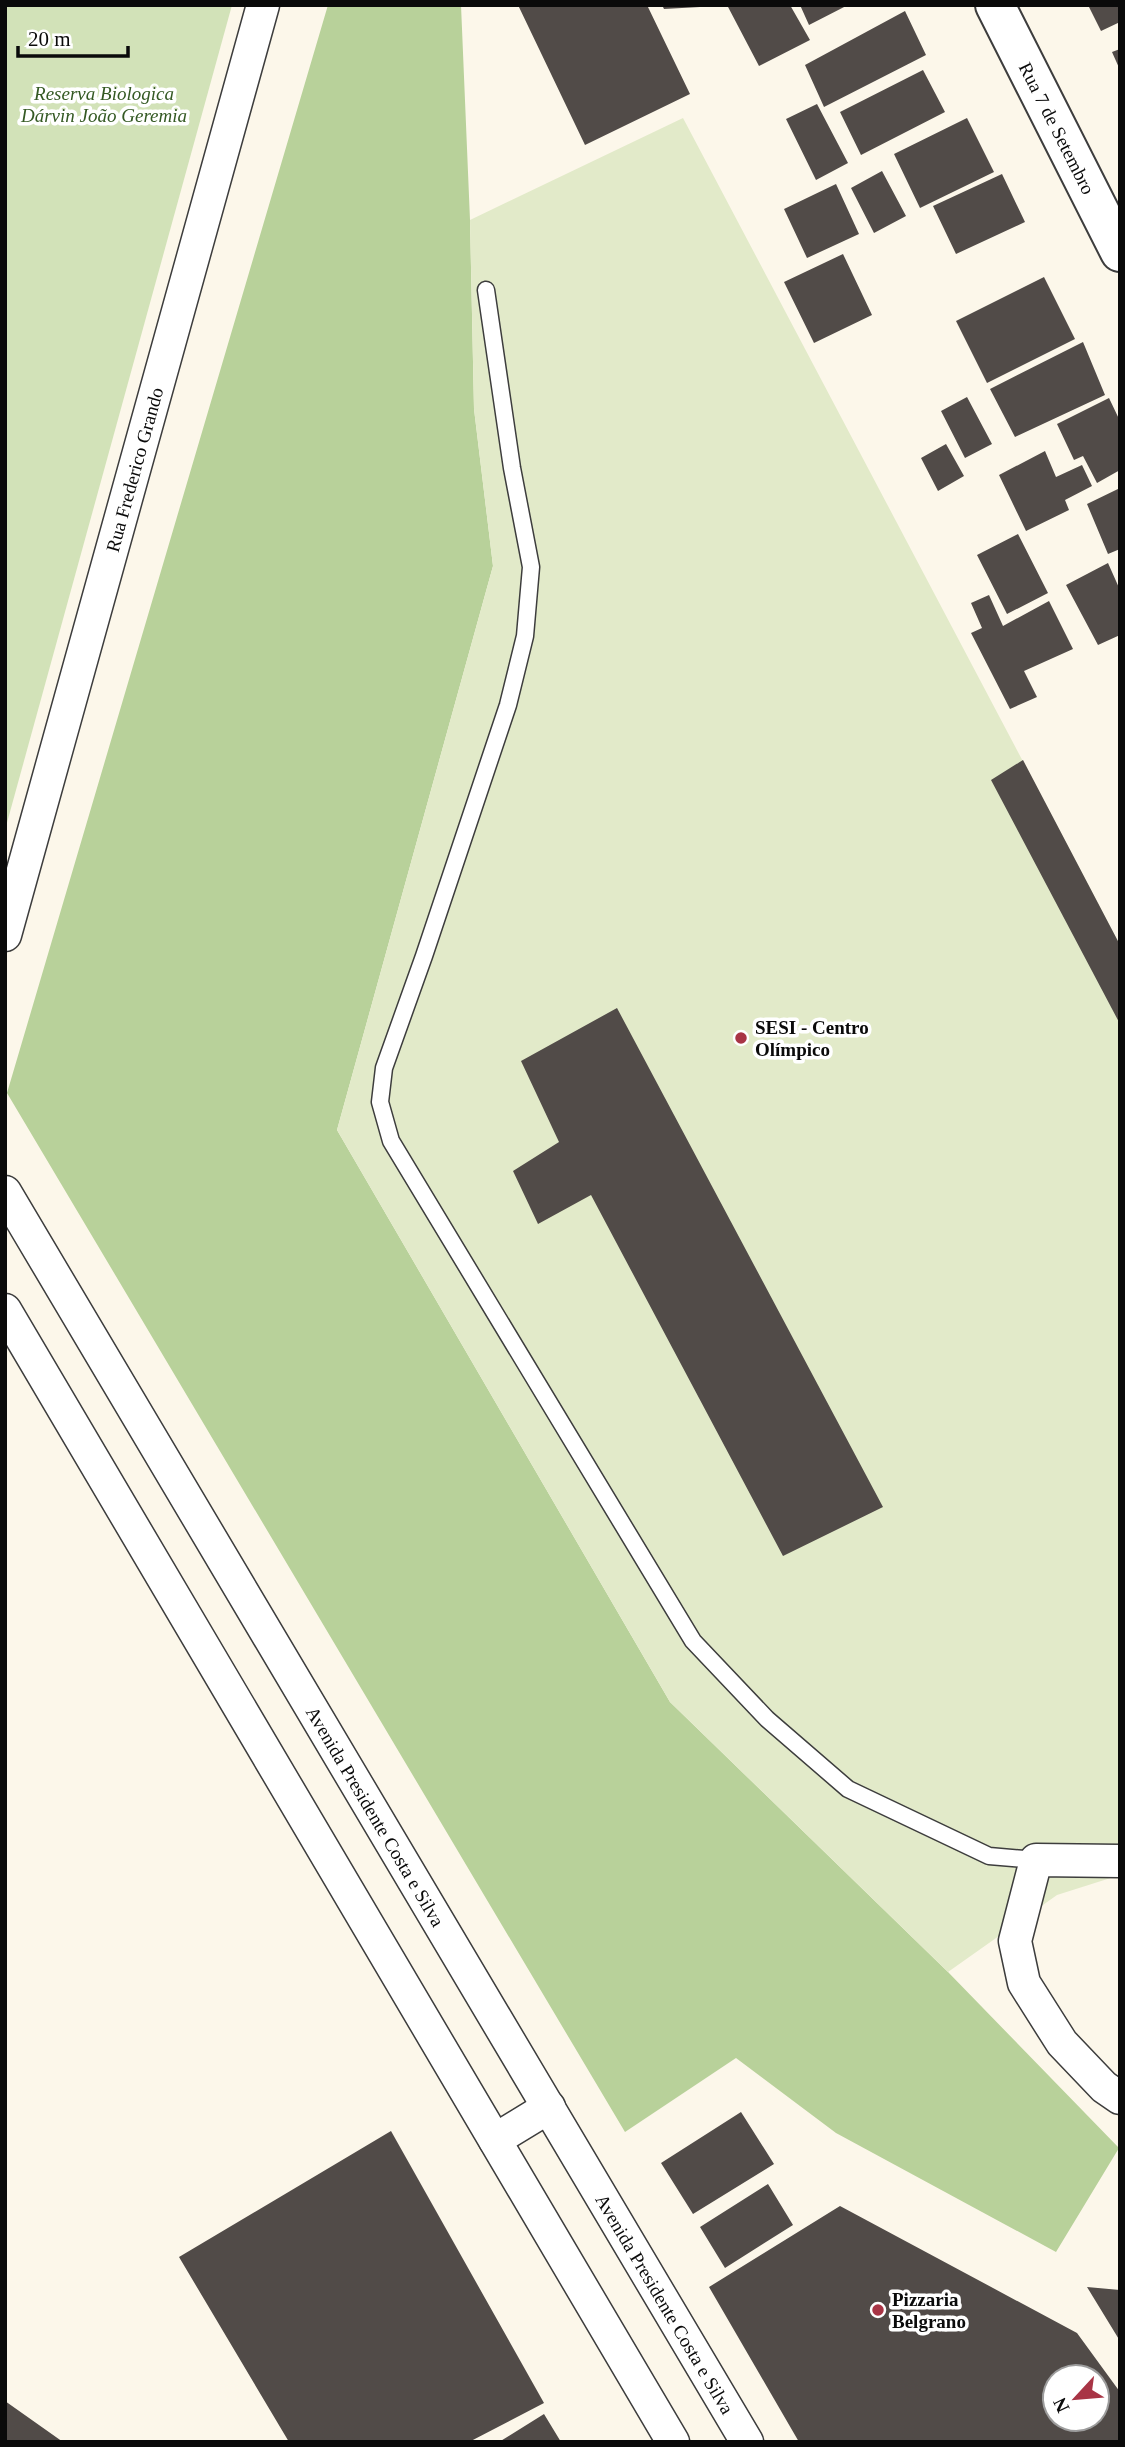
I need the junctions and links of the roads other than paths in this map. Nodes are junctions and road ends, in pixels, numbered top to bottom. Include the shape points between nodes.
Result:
1 (263, 5) edge
2 (995, 5) edge
3 (1120, 252) edge
4 (486, 290) dead end
5 (5, 935) edge
6 (5, 1192) edge
7 (5, 1310) edge
8 (1036, 1860) junction
9 (1120, 1861) edge
10 (1120, 2098) edge
11 (549, 2107) junction
12 (495, 2140) junction
13 (673, 2442) edge
14 (747, 2442) edge

1 - 5 street, Rua Frederico Grando
2 - 3 street, Rua 7 de Setembro
4 - 8 lane via 531,567 525,636 508,705 384,1068 380,1102 391,1141 693,1641 767,1720 848,1788 989,1856
6 - 11 street, Avenida Presidente Costa e Silva
7 - 12 street
8 - 9 street
8 - 10 street via 1015,1941 1024,1983 1062,2043
11 - 12 street
11 - 14 street, Avenida Presidente Costa e Silva
12 - 13 street

